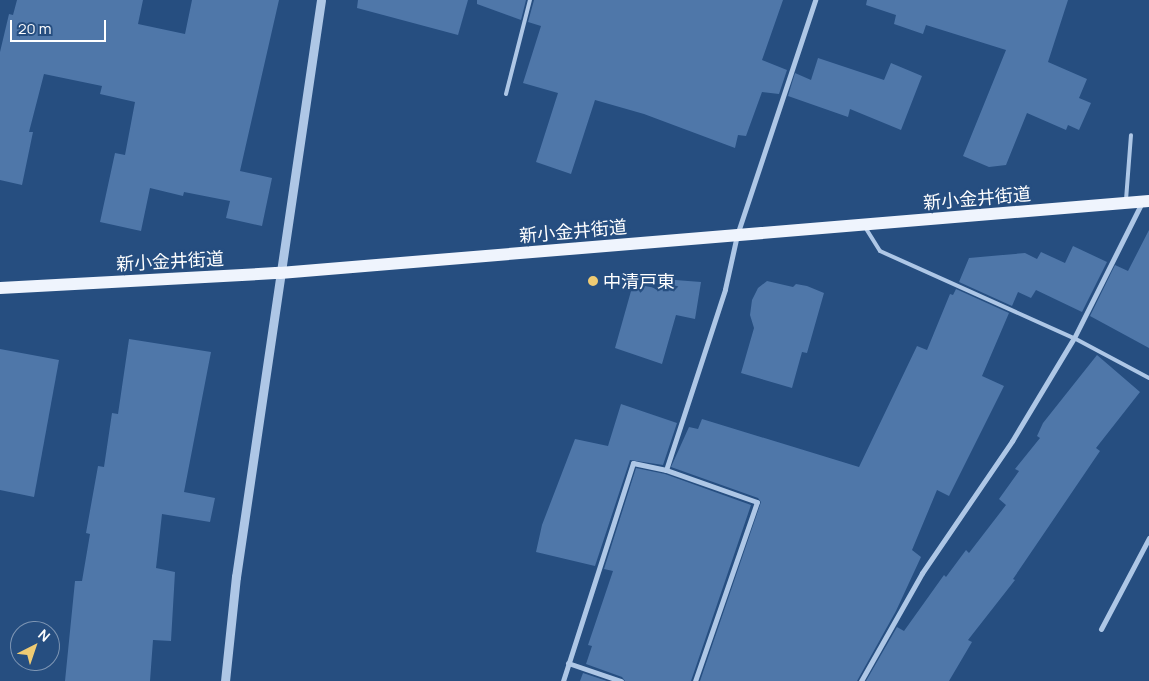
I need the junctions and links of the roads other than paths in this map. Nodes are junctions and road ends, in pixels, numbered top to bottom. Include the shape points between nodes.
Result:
1 (321, 0) edge
2 (530, 0) edge
3 (815, 0) edge
4 (506, 94) dead end
5 (1131, 135) dead end
6 (1146, 201) edge
7 (1125, 203) junction
8 (863, 225) junction
9 (737, 235) junction
10 (280, 273) junction
11 (0, 288) edge
12 (1074, 338) junction
13 (1149, 378) edge
14 (666, 470) junction
15 (1149, 538) edge
16 (1101, 629) dead end
17 (568, 663) junction
18 (225, 681) edge
19 (562, 681) edge
20 (621, 681) edge
21 (695, 681) edge
22 (861, 681) edge

1 - 10 street
2 - 4 lane
3 - 9 street
5 - 7 lane
6 - 7 main road, 新小金井街道
6 - 12 street
7 - 8 main road, 新小金井街道
8 - 9 main road, 新小金井街道
8 - 12 lane via 880,250
9 - 10 main road, 新小金井街道
9 - 14 street via 725,289
10 - 11 main road, 新小金井街道
10 - 18 street via 236,577
12 - 13 lane
12 - 22 street via 1012,441 922,573
14 - 17 street via 633,462
14 - 21 street via 757,502
15 - 16 street
17 - 19 street
17 - 20 street

